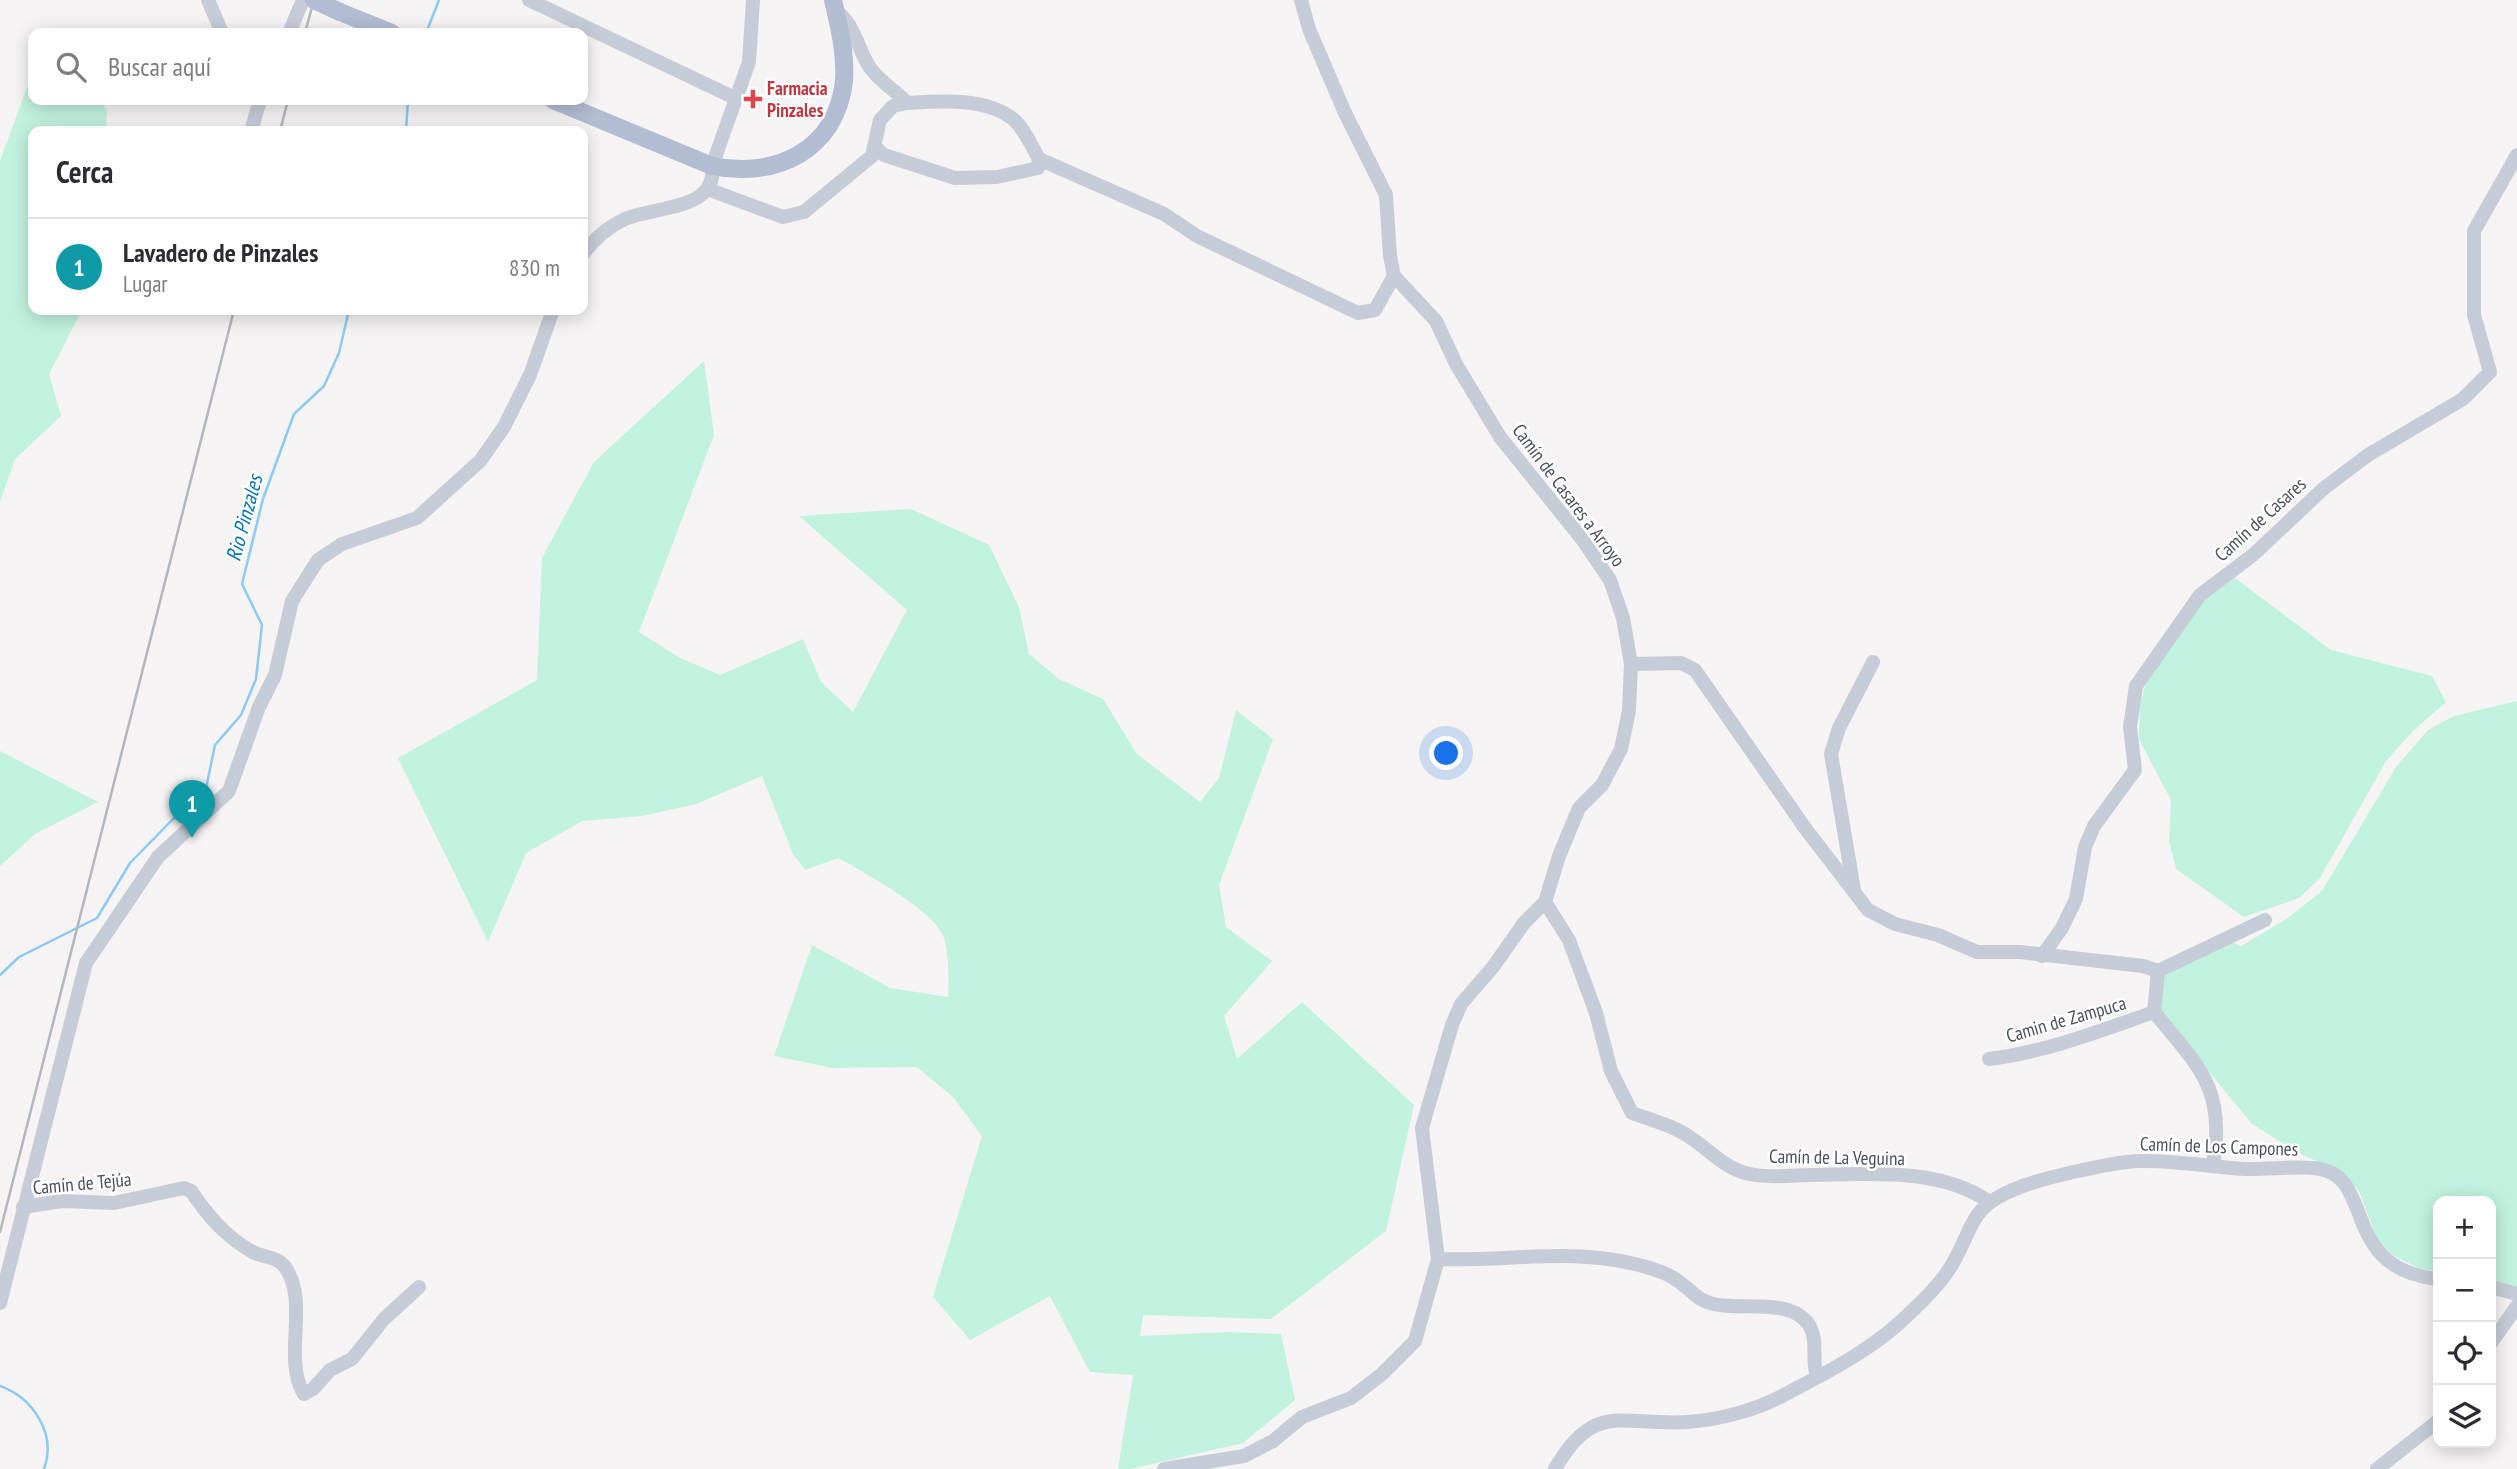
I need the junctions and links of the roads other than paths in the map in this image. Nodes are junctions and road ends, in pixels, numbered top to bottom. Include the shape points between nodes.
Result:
1 (208, 0) edge
2 (303, 0) edge
3 (314, 0) edge
4 (529, 0) edge
5 (753, 0) edge
6 (1301, 0) edge
7 (834, 5) edge
8 (220, 28) edge
9 (291, 28) edge
10 (380, 28) edge
11 (588, 28) edge
12 (588, 28) edge
13 (737, 99) junction
14 (907, 103) junction
15 (259, 105) edge
16 (565, 105) edge
17 (252, 126) edge
18 (875, 148) junction
19 (2517, 155) edge
20 (1039, 159) junction
21 (712, 166) junction
22 (709, 190) junction
23 (588, 249) edge
24 (1394, 276) junction
25 (551, 315) edge
26 (1873, 662) dead end
27 (1631, 664) junction
28 (1854, 892) junction
29 (1545, 901) junction
30 (2265, 920) dead end
31 (2042, 956) junction
32 (2158, 971) junction
33 (2154, 1012) junction
34 (1989, 1059) dead end
35 (2213, 1165) junction
36 (1988, 1202) junction
37 (23, 1207) junction
38 (1438, 1259) junction
39 (2433, 1278) edge
40 (419, 1287) dead end
41 (2496, 1288) edge
42 (2517, 1294) edge
43 (0, 1303) edge
44 (2517, 1306) edge
45 (2496, 1336) edge
46 (1817, 1377) junction
47 (2433, 1425) edge
48 (1164, 1469) edge
49 (1555, 1469) edge
50 (2377, 1469) edge

1 - 8 street
2 - 9 street
3 - 10 main road, bridge
4 - 12 street
5 - 13 street via 749,62
6 - 24 street via 1345,113 1387,195
7 - 14 street via 848,19 874,74
7 - 21 main road via 844,81 834,116 822,134 809,148 778,166 734,171
11 - 13 street
13 - 21 street
14 - 18 street via 893,106 880,120
14 - 20 street via 941,101 996,108 1014,120
15 - 17 street
16 - 21 main road
18 - 20 street via 955,178 997,177 1038,168
18 - 22 street via 872,156 804,212 783,217
19 - 31 street, Camín de Casares via 2474,231 2474,315 2490,372 2463,399 2368,455 2323,489 2253,555 2200,595 2136,686 2130,727 2135,770 2094,826 2076,899
20 - 24 street via 1164,214 1197,236 1358,313 1375,310
21 - 22 street
22 - 23 street via 688,202 626,219 605,230
24 - 27 street, Camín de Casares a Arroyo via 1436,321 1500,437 1610,580
25 - 37 street via 530,375 504,427 480,461 417,518 327,552 292,601 275,676 229,791 158,857 86,963
26 - 28 street via 1839,728 1831,754
27 - 28 street via 1681,663 1695,670
27 - 29 street, Camín de Casares a Arroyo via 1629,712 1620,749 1602,785 1579,808
28 - 31 street via 1868,911 1977,952
29 - 36 street, Camín de La Veguina via 1569,940 1611,1071 1632,1113 1690,1136 1718,1160 1745,1173 1874,1174 1945,1182 1973,1191
29 - 38 street, Camín de Casares a Arroyo via 1461,1004 1440,1066 1422,1128
30 - 32 street
31 - 32 street
32 - 33 street
33 - 34 street, Camin de Zampuca via 2016,1056
33 - 35 street via 2199,1066 2216,1104
35 - 36 street, Camín de Los Campones via 2140,1161 2113,1165 2018,1188
35 - 39 street, Camín de Los Campones via 2320,1169 2340,1176 2378,1253 2396,1266
36 - 46 street via 1976,1215 1952,1264 1912,1312 1866,1350
37 - 40 street, Camín de Tejúa via 62,1201 114,1203 184,1188 191,1191 229,1237 285,1266 294,1299 297,1362 304,1394 330,1370 352,1359
37 - 43 street
38 - 46 street via 1537,1255 1605,1258 1640,1265 1677,1279 1713,1304 1799,1315 1814,1339
38 - 48 street, Camín de Casares a Arroyo via 1415,1341 1382,1374 1350,1398 1302,1417 1273,1441 1244,1456
41 - 42 street
44 - 45 street
46 - 49 street via 1780,1398 1711,1419 1602,1422 1579,1434
47 - 50 street

